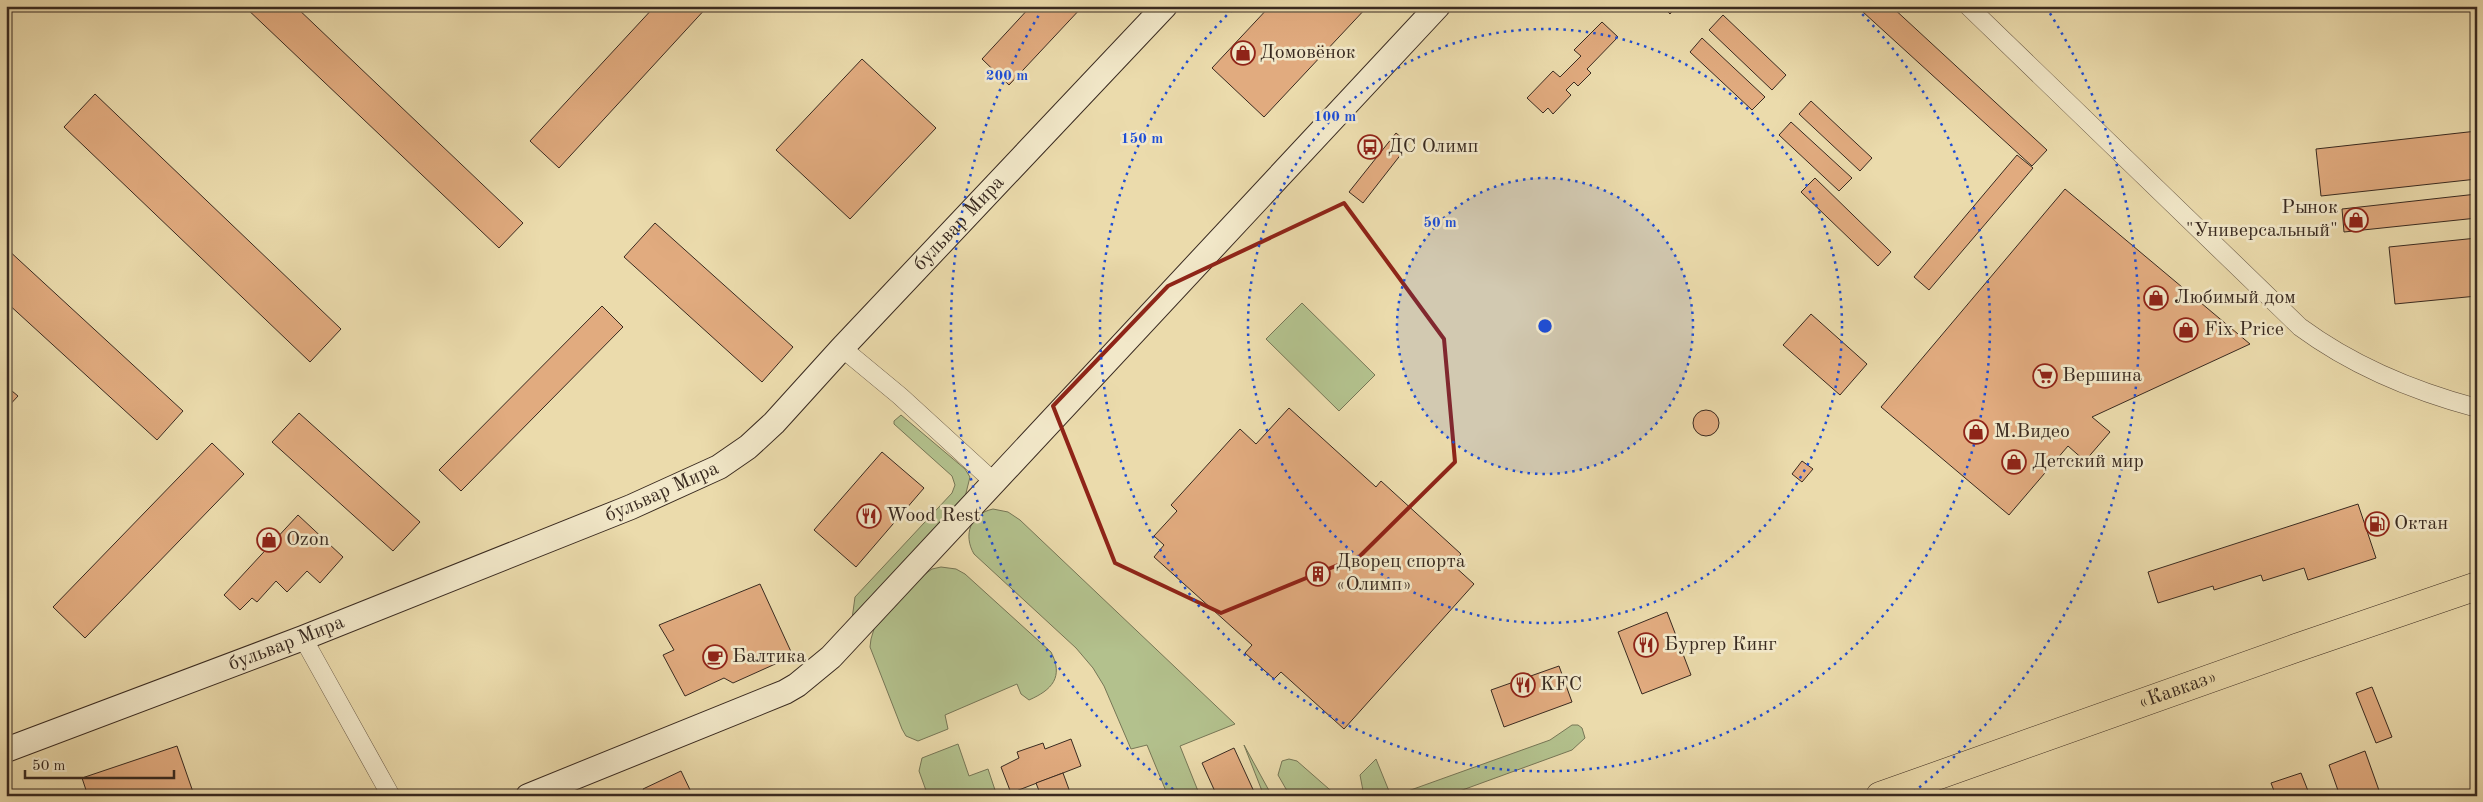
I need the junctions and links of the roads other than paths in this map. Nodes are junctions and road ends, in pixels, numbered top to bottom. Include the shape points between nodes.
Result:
1 (1165, 6) edge
2 (1438, 6) edge
3 (1968, 6) edge
4 (842, 348) junction
5 (2477, 408) edge
6 (994, 482) junction
7 (2477, 586) edge
8 (303, 638) junction
9 (6, 750) edge
10 (392, 796) edge
11 (528, 796) edge
12 (1880, 796) edge

1 - 4 street, бульвар Мира
2 - 6 street
3 - 5 street via 2300,327 2330,349 2383,377
4 - 6 street
4 - 8 street, бульвар Мира via 774,423 720,467
6 - 11 street via 831,657 797,685 644,751
7 - 12 highway, «Кавказ»
8 - 9 street, бульвар Мира
8 - 10 street

